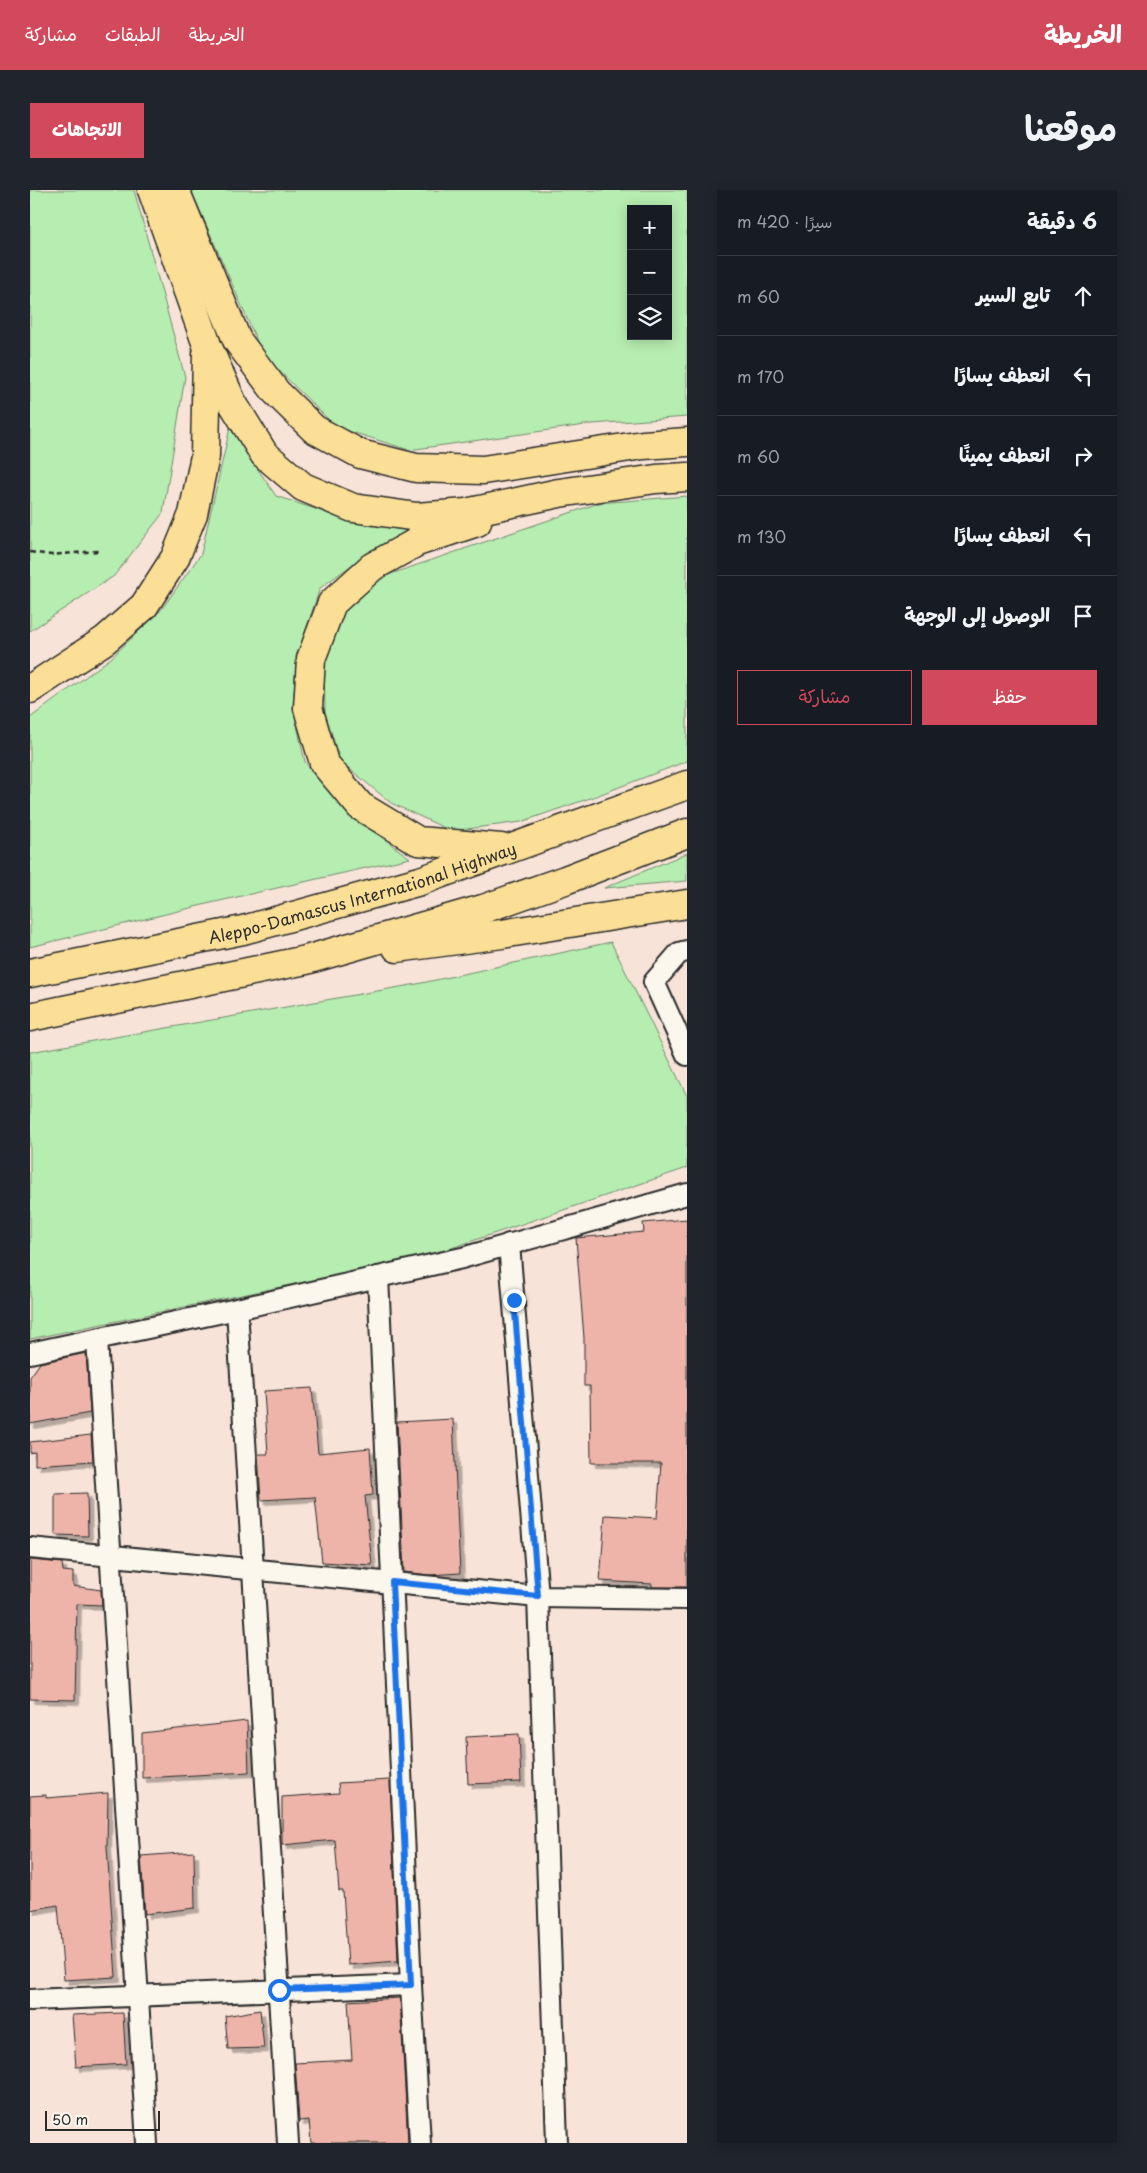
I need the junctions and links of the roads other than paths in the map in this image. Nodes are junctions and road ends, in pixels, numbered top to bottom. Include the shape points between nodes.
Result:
1 (152, 190) edge
2 (175, 190) edge
3 (207, 345) junction
4 (687, 442) edge
5 (687, 477) edge
6 (559, 493) junction
7 (30, 689) edge
8 (687, 785) edge
9 (687, 833) edge
10 (513, 848) junction
11 (687, 904) edge
12 (687, 951) edge
13 (306, 960) junction
14 (30, 973) edge
15 (30, 1017) edge
16 (687, 1055) edge
17 (687, 1194) edge
18 (509, 1244) junction
19 (378, 1276) junction
20 (238, 1309) junction
21 (97, 1339) junction
22 (30, 1353) edge
23 (30, 1548) edge
24 (110, 1556) junction
25 (254, 1569) junction
26 (392, 1582) junction
27 (538, 1596) junction
28 (687, 1599) edge
29 (411, 1985) junction
30 (279, 1990) junction
31 (138, 1996) junction
32 (30, 2000) edge
33 (147, 2143) edge
34 (288, 2143) edge
35 (420, 2143) edge
36 (557, 2143) edge

1 - 3 highway
2 - 4 highway via 237,340 276,392 314,429 360,454 416,468 483,470 643,445
3 - 6 highway via 232,402 264,454 303,487 353,508 417,516 466,513
3 - 7 highway via 206,456 193,514 175,558 144,606 105,640
5 - 6 highway
6 - 10 highway via 417,542 372,567 332,603 311,659 308,708 324,763 360,806 418,841
8 - 10 highway, Aleppo-Damascus International Highway
9 - 13 highway via 483,908
10 - 14 highway, Aleppo-Damascus International Highway via 420,881 243,930
11 - 13 highway via 502,934
12 - 16 street via 679,953 654,982
13 - 15 highway
17 - 18 street
18 - 19 street
18 - 27 street
19 - 20 street
19 - 26 street
20 - 21 street
20 - 25 street
21 - 22 street
21 - 24 street
23 - 24 street
24 - 25 street
24 - 31 street
25 - 26 street
25 - 30 street
26 - 27 street
26 - 29 street
27 - 28 street
27 - 36 street
29 - 30 street
29 - 35 street
30 - 31 street
30 - 34 street
31 - 32 street
31 - 33 street

